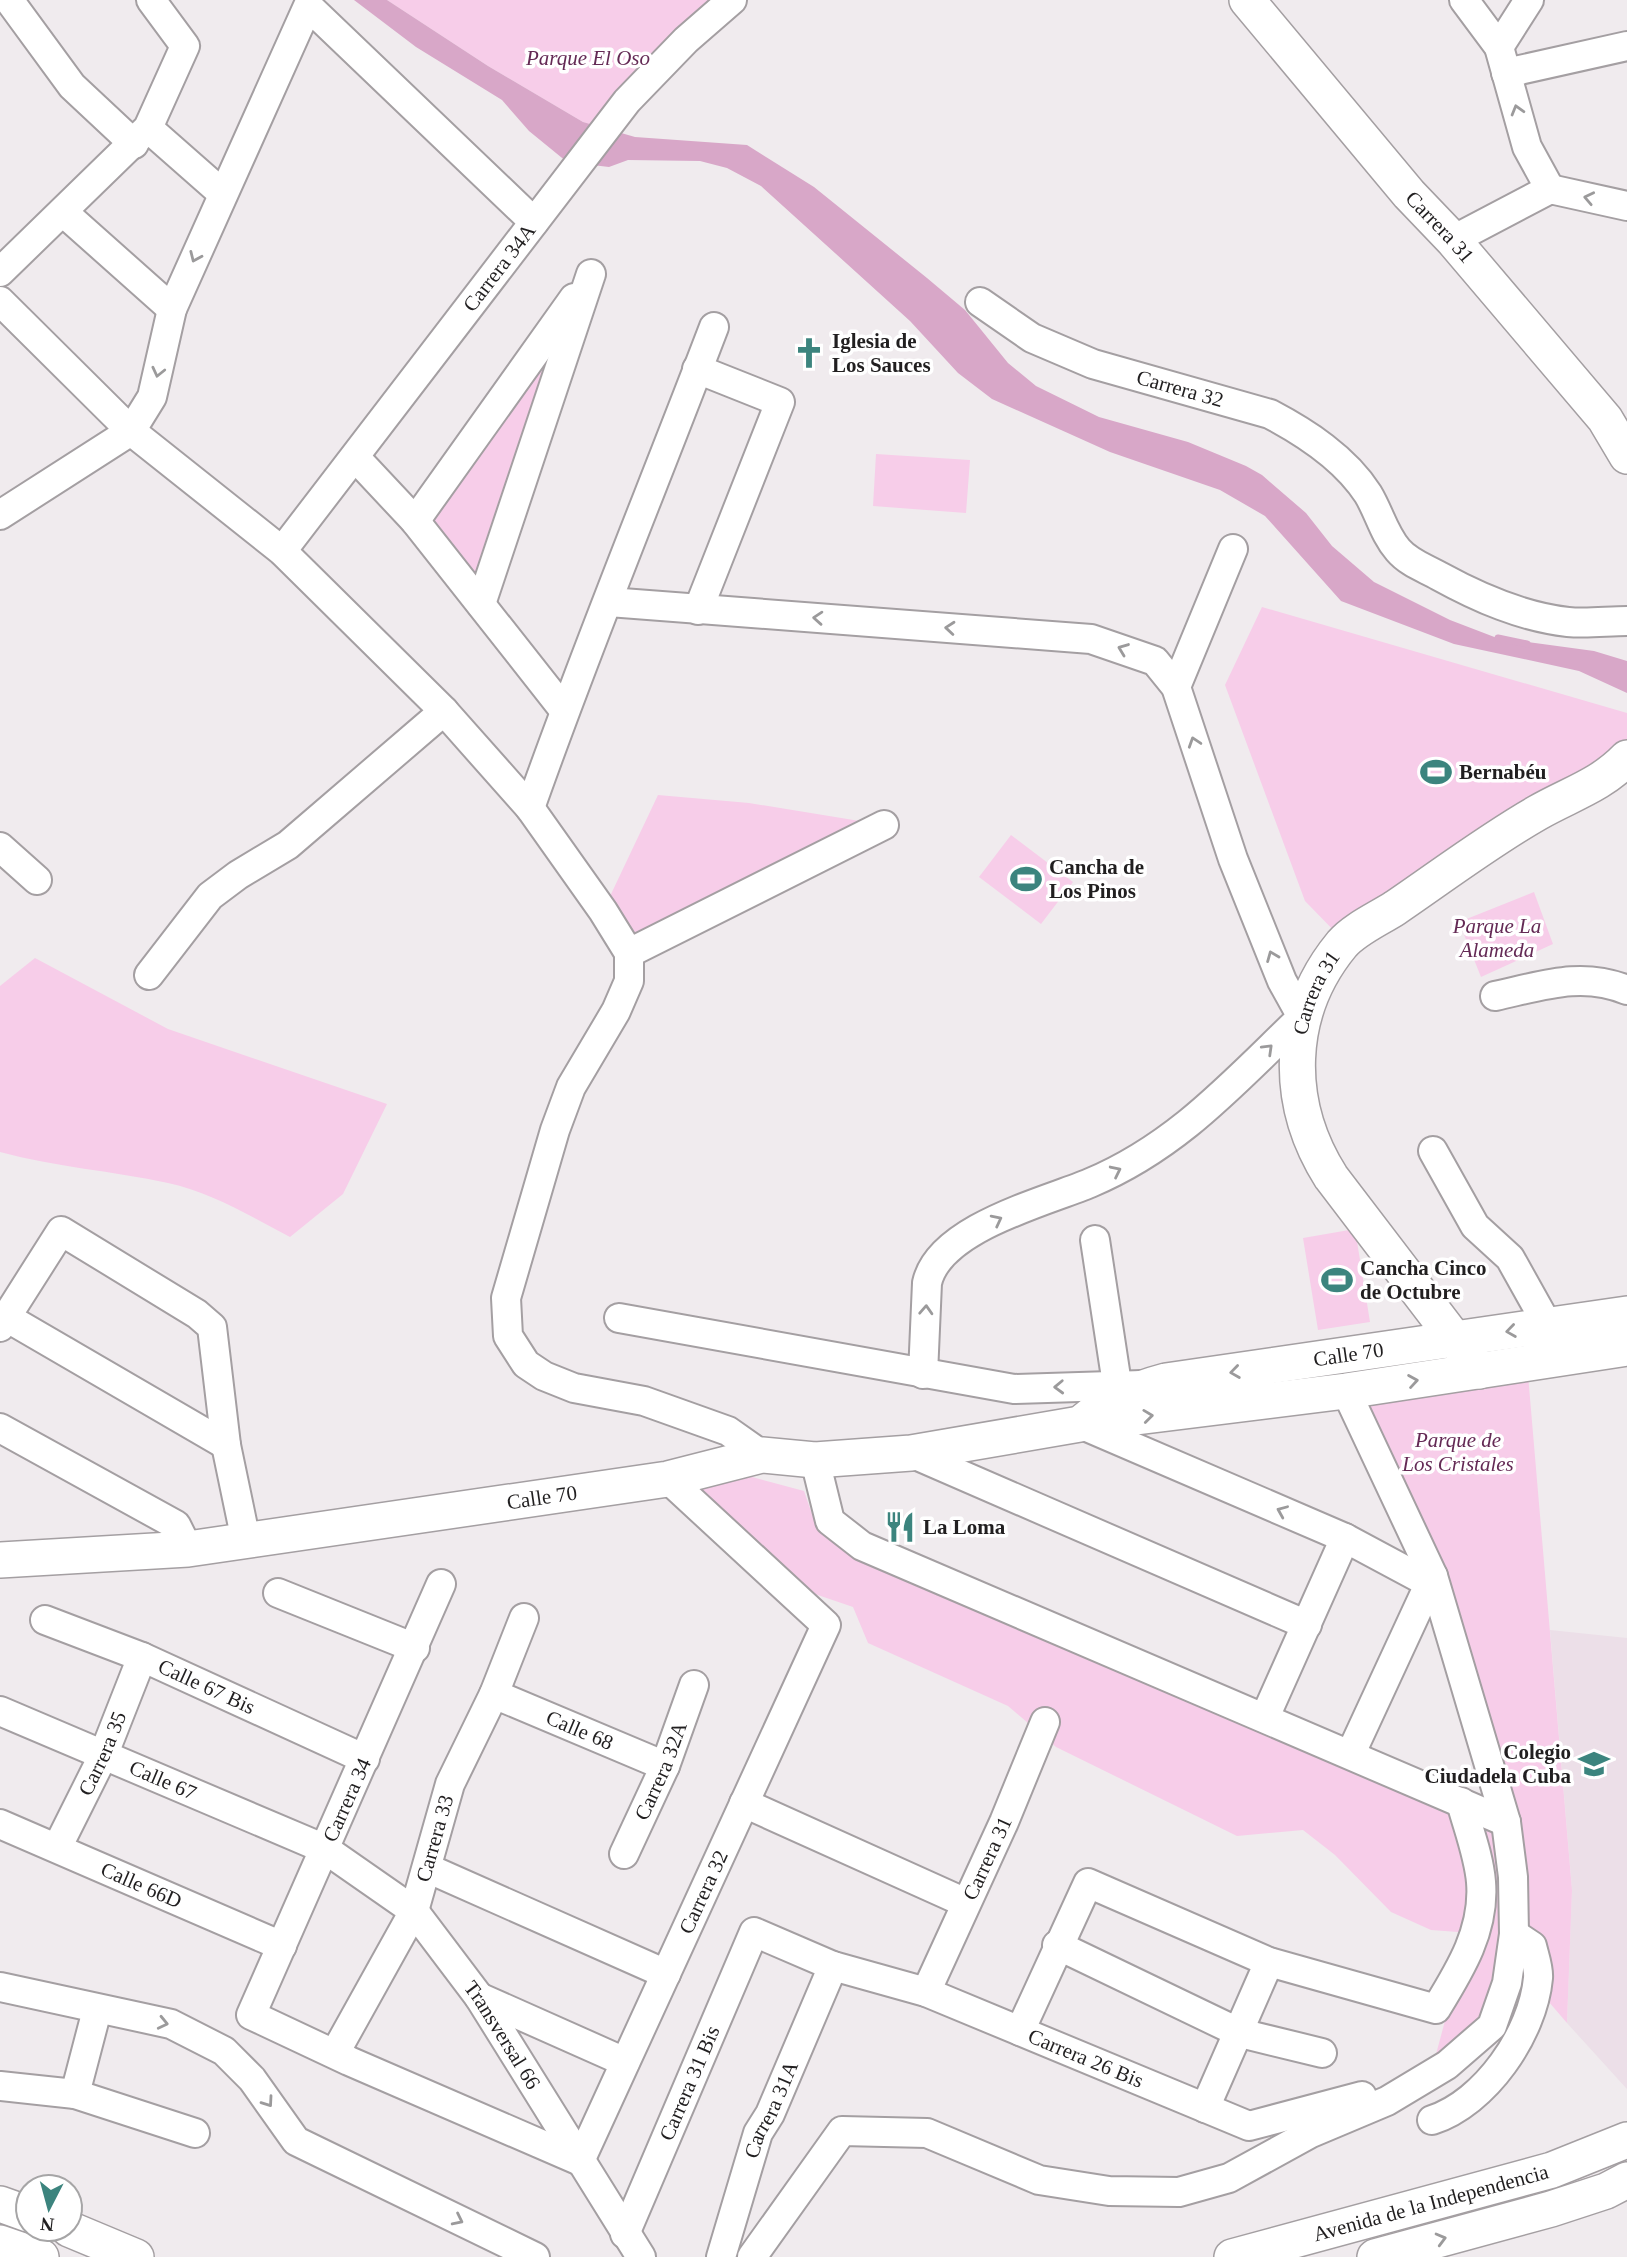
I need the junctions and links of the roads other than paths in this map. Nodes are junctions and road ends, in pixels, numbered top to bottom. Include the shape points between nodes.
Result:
1 (9, 0) edge
2 (151, 0) edge
3 (732, 0) edge
4 (1247, 0) edge
5 (1464, 0) edge
6 (1529, 0) edge
7 (1627, 46) edge
8 (1503, 60) junction
9 (141, 136) junction
10 (1550, 189) junction
11 (220, 199) junction
12 (1627, 206) edge
13 (63, 212) junction
14 (534, 222) junction
15 (1453, 240) junction
16 (0, 272) edge
17 (0, 301) edge
18 (980, 302) dead end
19 (172, 309) junction
20 (714, 327) dead end
21 (697, 369) junction
22 (131, 430) junction
23 (1627, 456) edge
24 (355, 457) junction
25 (0, 515) edge
26 (415, 521) junction
27 (1233, 549) dead end
28 (282, 551) junction
29 (609, 602) junction
30 (481, 604) junction
31 (698, 610) junction
32 (1627, 621) edge
33 (1176, 687) junction
34 (444, 710) junction
35 (564, 710) junction
36 (1627, 758) edge
37 (530, 808) junction
38 (884, 825) dead end
39 (0, 847) edge
40 (37, 880) dead end
41 (629, 953) junction
42 (149, 975) dead end
43 (1627, 990) edge
44 (1495, 996) dead end
45 (1302, 1017) junction
46 (1433, 1151) dead end
47 (1095, 1240) dead end
48 (1627, 1314) edge
49 (620, 1318) dead end
50 (3, 1322) edge
51 (1565, 1334) junction
52 (1455, 1339) junction
53 (1627, 1348) edge
54 (1479, 1371) junction
55 (923, 1374) junction
56 (1117, 1384) junction
57 (1152, 1385) junction
58 (1346, 1391) junction
59 (1080, 1424) junction
60 (0, 1429) edge
61 (226, 1445) junction
62 (911, 1453) junction
63 (762, 1455) junction
64 (815, 1460) junction
65 (668, 1479) junction
66 (1345, 1538) junction
67 (246, 1541) junction
68 (188, 1549) junction
69 (0, 1560) edge
70 (1431, 1579) junction
71 (441, 1584) dead end
72 (278, 1593) dead end
73 (524, 1618) dead end
74 (45, 1620) dead end
75 (1307, 1625) junction
76 (415, 1648) junction
77 (142, 1657) junction
78 (694, 1685) dead end
79 (494, 1694) junction
80 (0, 1711) edge
81 (1265, 1717) junction
82 (1045, 1722) dead end
83 (1352, 1753) junction
84 (103, 1756) junction
85 (365, 1759) junction
86 (665, 1766) junction
87 (1461, 1802) junction
88 (744, 1803) junction
89 (1506, 1822) junction
90 (0, 1824) edge
91 (57, 1848) junction
92 (325, 1849) junction
93 (624, 1854) dead end
94 (427, 1868) junction
95 (966, 1903) junction
96 (414, 1911) junction
97 (754, 1932) joint
98 (1514, 1934) junction
99 (1057, 1945) junction
100 (282, 1946) junction
101 (1269, 1962) junction
102 (833, 1966) junction
103 (666, 1974) junction
104 (0, 1987) edge
105 (926, 1992) junction
106 (479, 1997) junction
107 (96, 2010) junction
108 (1020, 2031) junction
109 (1240, 2033) junction
110 (335, 2053) junction
111 (1322, 2053) dead end
112 (625, 2062) junction
113 (1423, 2080) junction
114 (0, 2086) edge
115 (75, 2094) junction
116 (1205, 2108) junction
117 (1432, 2120) dead end
118 (195, 2133) dead end
119 (1627, 2140) edge
120 (580, 2161) junction
121 (1627, 2180) edge
122 (84, 2235) edge
123 (0, 2243) edge
124 (633, 2246) edge
125 (41, 2257) edge
126 (136, 2257) edge
127 (535, 2257) edge
128 (720, 2257) edge
129 (752, 2257) edge
130 (1232, 2257) edge
131 (1375, 2257) edge

1 - 9 street via 72,86
2 - 9 street via 185,46
3 - 14 street, Carrera 34A via 627,101
4 - 15 main road, Carrera 31
5 - 8 street
6 - 8 street
7 - 8 street
10 -> 8 street via 1527,146
9 - 11 street
9 - 13 street
12 -> 10 street
10 - 15 street
11 - 14 street via 307,6
11 -> 19 street
13 - 16 street
13 - 19 street
14 - 24 street, Carrera 34A
15 - 23 main road, Carrera 31 via 1605,419
17 - 22 street
18 - 32 street, Carrera 32 via 1032,338 1093,364 1270,414 1314,440 1368,494 1399,551 1460,588 1518,611 1569,622
19 -> 22 street via 152,397
20 - 21 street
21 - 29 street
21 - 31 street via 780,402
22 - 25 street
22 - 28 street
24 - 26 street
24 - 28 street, Carrera 34A
26 - 30 street
26 - 30 street via 591,274
27 - 33 street
28 - 34 street
29 - 31 street
29 - 35 street
30 - 35 street
33 -> 31 street via 1155,661 1091,639
45 -> 33 street via 1282,981 1233,859
34 - 37 street
34 - 42 street via 288,845 210,896
35 - 37 street
36 - 45 main road, Carrera 31 via 1608,778 1512,828 1344,942 1320,975
37 - 41 street
38 - 41 street
39 - 40 street
41 - 63 street via 625,991 570,1087 555,1130 506,1298 508,1336 526,1364 544,1376 574,1388 644,1401 728,1431
43 - 44 street via 1581,979
45 - 52 main road, Carrera 31 via 1296,1079 1301,1114 1313,1147
55 -> 45 street via 927,1283 940,1256 997,1220 1108,1175 1161,1146 1208,1110
46 - 51 street via 1475,1226 1510,1258
47 - 56 street
48 - 51 main road, Calle 70
49 - 55 street
50 - 61 street
50 - 61 street via 61,1231 212,1327
51 -> 52 main road, Calle 70
51 - 53 main road, Calle 70
51 - 54 main road, Calle 70
52 - 54 main road, Carrera 31
52 -> 57 main road, Calle 70
58 -> 54 main road, Calle 70
56 -> 55 street via 1014,1389
56 - 57 street
57 - 59 main road, Calle 70 via 1101,1407
59 -> 58 main road, Calle 70
58 - 70 street
59 - 62 main road, Calle 70
66 -> 59 street
60 - 68 street via 176,1525
61 - 67 street
62 - 64 main road, Calle 70
62 - 75 street
63 - 64 main road, Calle 70
63 - 65 main road, Calle 70
64 - 81 street via 830,1521 862,1546
65 - 67 main road, Calle 70
65 - 88 street, Carrera 32 via 826,1625
66 - 70 street
66 - 75 street
67 - 68 main road, Calle 70
68 - 69 main road, Calle 70
70 - 83 street
70 - 89 street
71 - 76 street, Carrera 34
72 - 76 street
73 - 79 street, Carrera 33
74 - 77 street, Calle 67 Bis
75 - 81 street
76 - 85 street, Carrera 34
77 - 84 street, Carrera 35
77 - 85 street, Calle 67 Bis
78 - 86 street, Carrera 32A
79 - 86 street, Calle 68
79 - 94 street, Carrera 33 via 450,1784
80 - 84 street, Calle 67
81 - 83 street
82 - 95 street, Carrera 31
83 - 87 street
84 - 91 street, Carrera 35
84 - 92 street, Calle 67
85 - 92 street, Carrera 34
86 - 93 street, Carrera 32A
87 - 89 street
87 - 101 street via 1481,1882 1479,1922 1464,1965 1436,2009
88 - 95 street
88 - 103 street, Carrera 32
89 - 98 street
90 - 91 street, Calle 66D
91 - 100 street, Calle 66D
92 - 96 street, Transversal 66
92 - 100 street, Carrera 34
94 - 96 street, Carrera 33
94 - 103 street
95 - 105 street, Carrera 31
96 - 106 street, Transversal 66
96 - 110 street, Carrera 33
97 - 102 street, Carrera 26 Bis
97 - 124 street, Carrera 31 Bis
98 - 113 street via 1507,1983 1492,2026
98 - 117 street via 1532,1945 1538,1976 1528,2015 1509,2055 1487,2084 1455,2112
99 - 101 street via 1088,1883
99 - 108 street
99 - 109 street
100 - 110 street, Carrera 34 via 251,2015
101 - 109 street
102 - 105 street, Carrera 26 Bis
102 - 128 street, Carrera 31A via 758,2133
103 - 112 street, Carrera 32
104 - 107 street
105 - 108 street, Carrera 26 Bis
106 - 112 street
106 - 120 street, Transversal 66
107 - 115 street
107 -> 127 street via 171,2024 224,2051 252,2079 296,2141
108 - 116 street, Carrera 26 Bis
109 - 111 street
109 - 116 street
110 - 120 street
112 - 120 street, Carrera 32
113 - 116 street, Carrera 26 Bis via 1249,2126
113 - 129 street via 1229,2178 1180,2192 1109,2191 1039,2180 927,2133 842,2131
114 - 115 street
115 - 118 street
119 - 130 main road, Avenida de la Independencia via 1552,2170
120 - 124 street, Transversal 66
131 -> 121 main road, Avenida de la Independencia via 1551,2209
122 - 126 main road
123 - 125 main road

